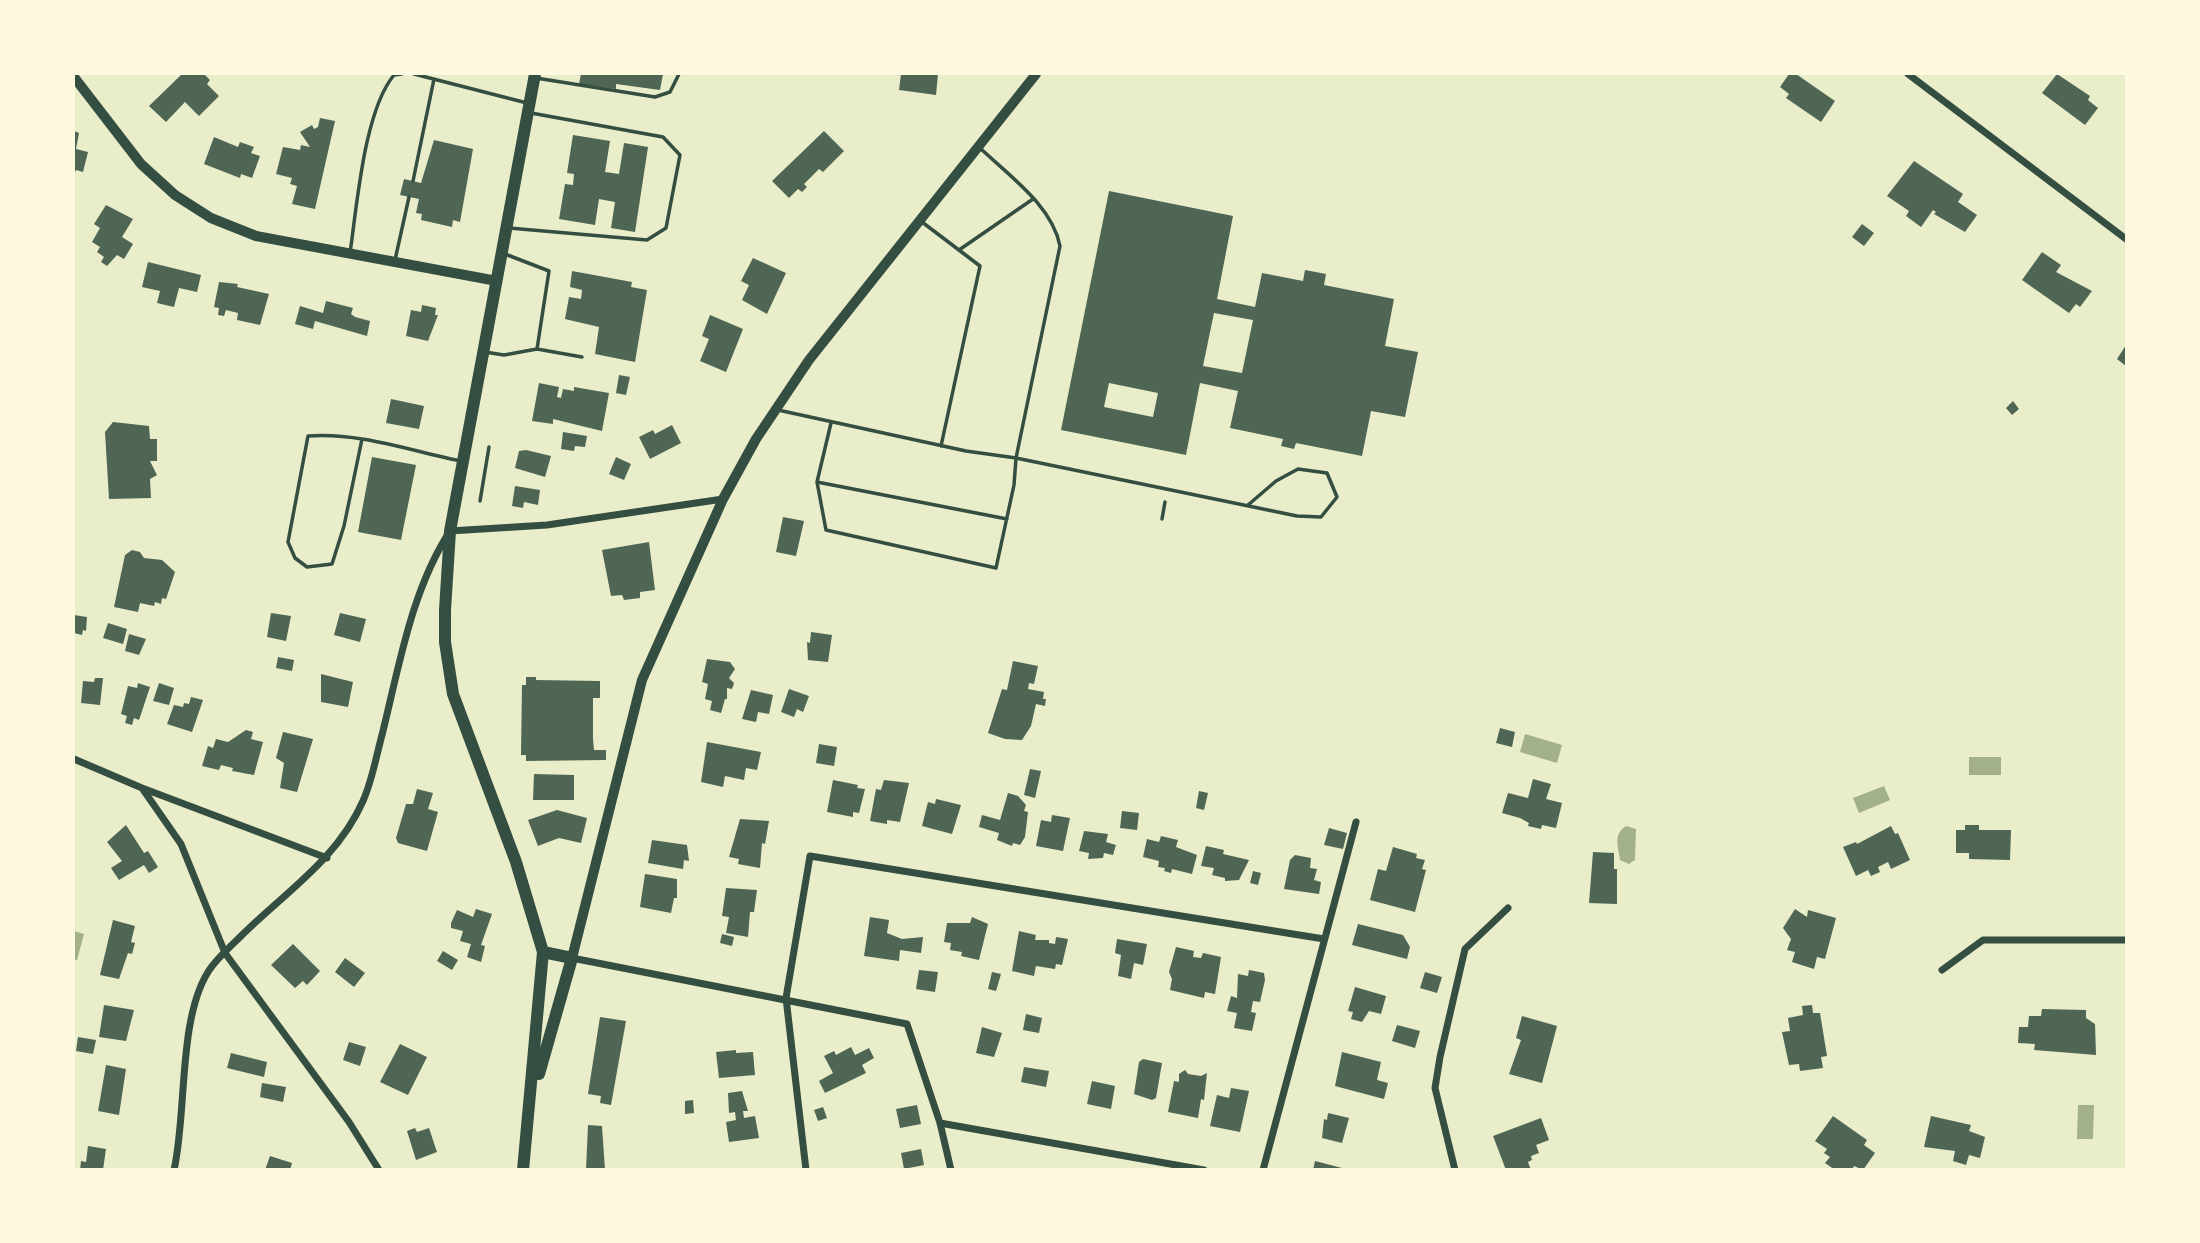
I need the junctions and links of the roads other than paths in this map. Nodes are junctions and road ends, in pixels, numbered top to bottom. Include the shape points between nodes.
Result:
1 (402, 74) edge
2 (414, 74) edge
3 (679, 74) edge
4 (1036, 74) edge
5 (1908, 74) edge
6 (534, 76) edge
7 (74, 77) edge
8 (434, 79) junction
9 (528, 108) junction
10 (978, 146) junction
11 (413, 181) dead end
12 (409, 197) dead end
13 (1032, 200) junction
14 (918, 220) junction
15 (507, 227) junction
16 (2126, 239) edge
17 (959, 250) junction
18 (350, 253) junction
19 (502, 253) junction
20 (394, 262) junction
21 (496, 281) junction
22 (537, 349) junction
23 (483, 352) junction
24 (582, 357) dead end
25 (776, 410) junction
26 (831, 423) junction
27 (362, 439) junction
28 (941, 446) junction
29 (1016, 458) junction
30 (463, 461) junction
31 (817, 482) junction
32 (723, 499) junction
33 (1248, 505) junction
34 (1007, 519) junction
35 (450, 531) junction
36 (74, 759) edge
37 (142, 788) junction
38 (1356, 822) dead end
39 (327, 858) junction
40 (1508, 908) dead end
41 (1324, 939) junction
42 (2126, 940) edge
43 (543, 952) junction
44 (225, 953) junction
45 (572, 958) junction
46 (1942, 970) dead end
47 (786, 999) junction
48 (530, 1105) junction
49 (940, 1123) junction
50 (174, 1170) edge
51 (379, 1170) edge
52 (523, 1170) edge
53 (806, 1170) edge
54 (951, 1170) edge
55 (1204, 1170) edge
56 (1263, 1170) edge
57 (1455, 1170) edge

1 - 18 lane via 387,83 377,109
2 - 8 lane
3 - 6 lane via 670,92 655,97
4 - 10 main road
5 - 16 street
6 - 9 main road
7 - 18 street via 141,164 175,195 211,218 256,236
8 - 9 lane
8 - 11 lane
9 - 15 main road
9 - 15 lane via 581,124 663,137 680,155 666,228 647,240
10 - 13 lane
10 - 14 main road
12 - 20 lane
13 - 17 lane
13 - 29 lane via 1056,226 1060,246
14 - 17 lane
14 - 25 main road via 844,313
15 - 19 main road
17 - 28 lane via 979,266
18 - 20 street
19 - 21 main road
19 - 22 lane via 549,271
20 - 21 street
21 - 23 main road
22 - 23 lane via 504,355
22 - 24 lane
23 - 30 main road
25 - 26 lane
25 - 32 main road
26 - 28 lane
26 - 31 lane
27 - 27 lane via 308,436 288,542 295,558 307,567 332,564
27 - 30 lane
28 - 29 lane
29 - 33 lane
29 - 34 lane
30 - 35 main road
31 - 34 lane
31 - 34 lane via 825,530 996,568
32 - 35 street via 547,525
32 - 45 main road via 642,680
33 - 33 lane via 1321,517 1337,497 1327,473 1298,469
35 - 39 street via 414,609 364,799 350,828
35 - 43 main road via 445,642 453,694 516,862
36 - 37 street
37 - 39 street
37 - 44 street via 181,844
38 - 41 street
39 - 44 street
40 - 57 street via 1465,949 1440,1057 1435,1088
41 - 47 street via 810,856
41 - 56 street
42 - 46 street via 1983,940
43 - 45 main road
43 - 48 main road
44 - 50 street via 199,991 189,1037
44 - 51 street
45 - 47 street
45 - 48 main road
47 - 49 street via 907,1024
47 - 53 street
48 - 52 main road
49 - 54 street
49 - 55 street

